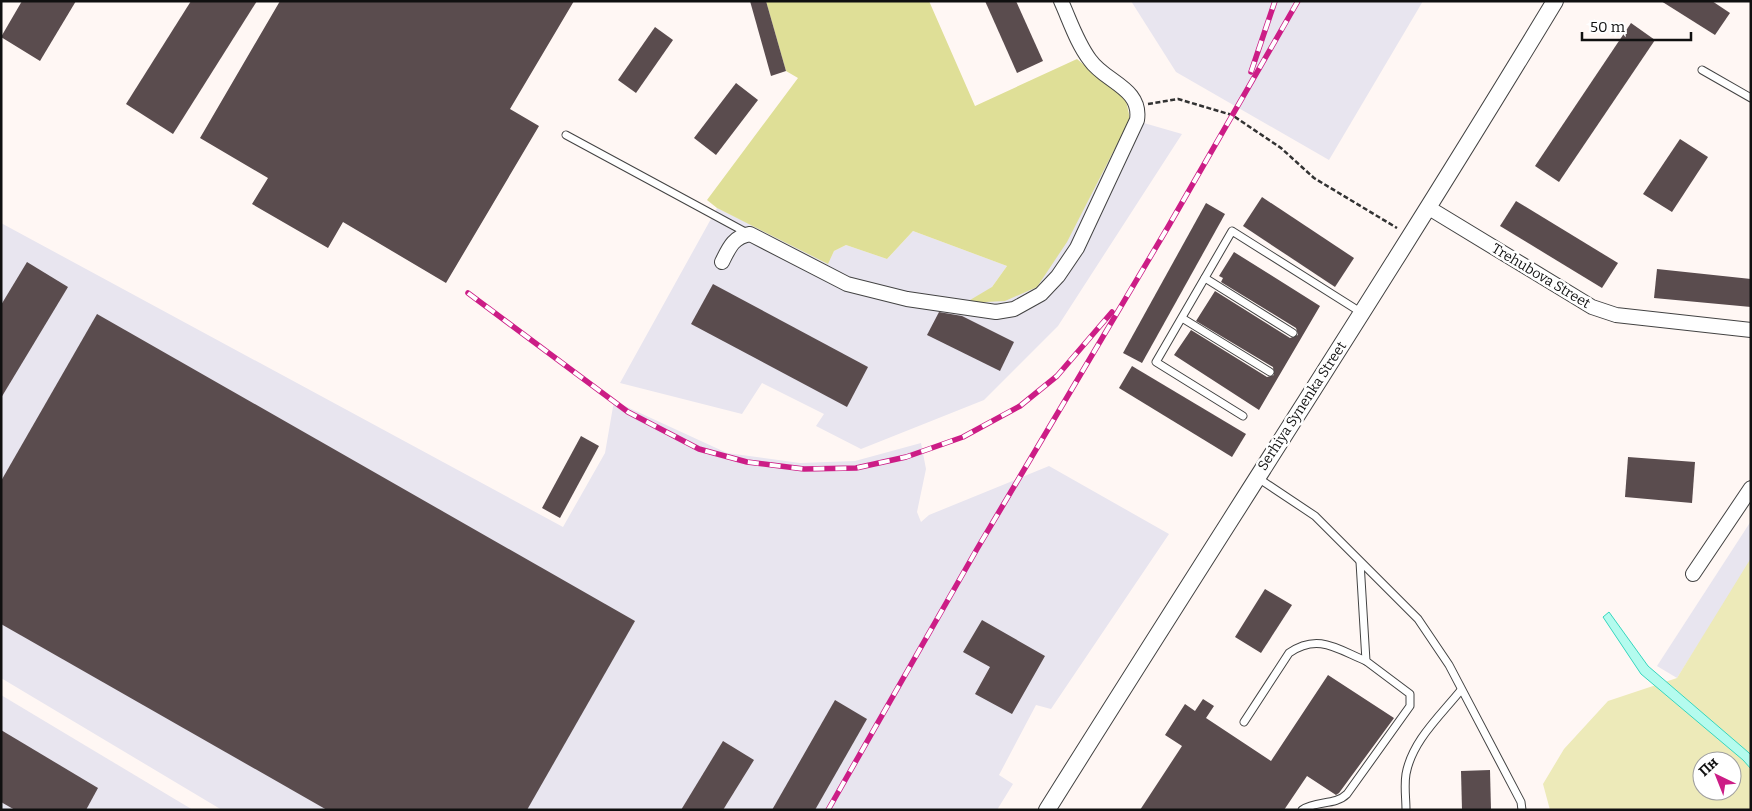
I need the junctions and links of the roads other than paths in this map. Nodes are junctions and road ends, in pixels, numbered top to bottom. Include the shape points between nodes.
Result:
1 (1060, 1) edge
2 (1555, 1) edge
3 (1702, 70) dead end
4 (1751, 98) edge
5 (566, 135) dead end
6 (1429, 208) junction
7 (750, 234) junction
8 (722, 262) dead end
9 (1205, 278) junction
10 (1362, 313) junction
11 (1182, 318) junction
12 (1751, 330) edge
13 (1293, 333) dead end
14 (1270, 372) dead end
15 (1243, 416) dead end
16 (1256, 477) junction
17 (1751, 488) edge
18 (1360, 562) junction
19 (1692, 574) dead end
20 (1366, 662) junction
21 (1461, 690) junction
22 (1244, 722) dead end
23 (1047, 810) edge
24 (1302, 810) edge
25 (1406, 810) edge
26 (1522, 810) edge

1 - 7 street via 1090,62 1133,97 1137,120 1077,248 1041,294 1014,309 996,312 908,299 847,284
2 - 6 street, Serhiya Synenka Street
3 - 4 lane
5 - 7 lane
6 - 10 street, Serhiya Synenka Street
6 - 12 street, Trehubova Street via 1592,307 1616,315
7 - 8 street via 735,240
9 - 10 lane via 1232,232
9 - 11 lane
9 - 13 lane
10 - 16 street, Serhiya Synenka Street
11 - 14 lane
11 - 15 lane via 1156,362
16 - 18 lane via 1315,516
16 - 23 street, Serhiya Synenka Street
17 - 19 street
18 - 20 lane
18 - 21 lane via 1418,619 1449,665
20 - 22 lane via 1324,642 1299,646 1289,653
20 - 24 lane via 1410,694 1410,706 1347,794 1339,800 1310,805
21 - 25 lane via 1422,736 1410,756 1406,776
21 - 26 lane via 1521,802

